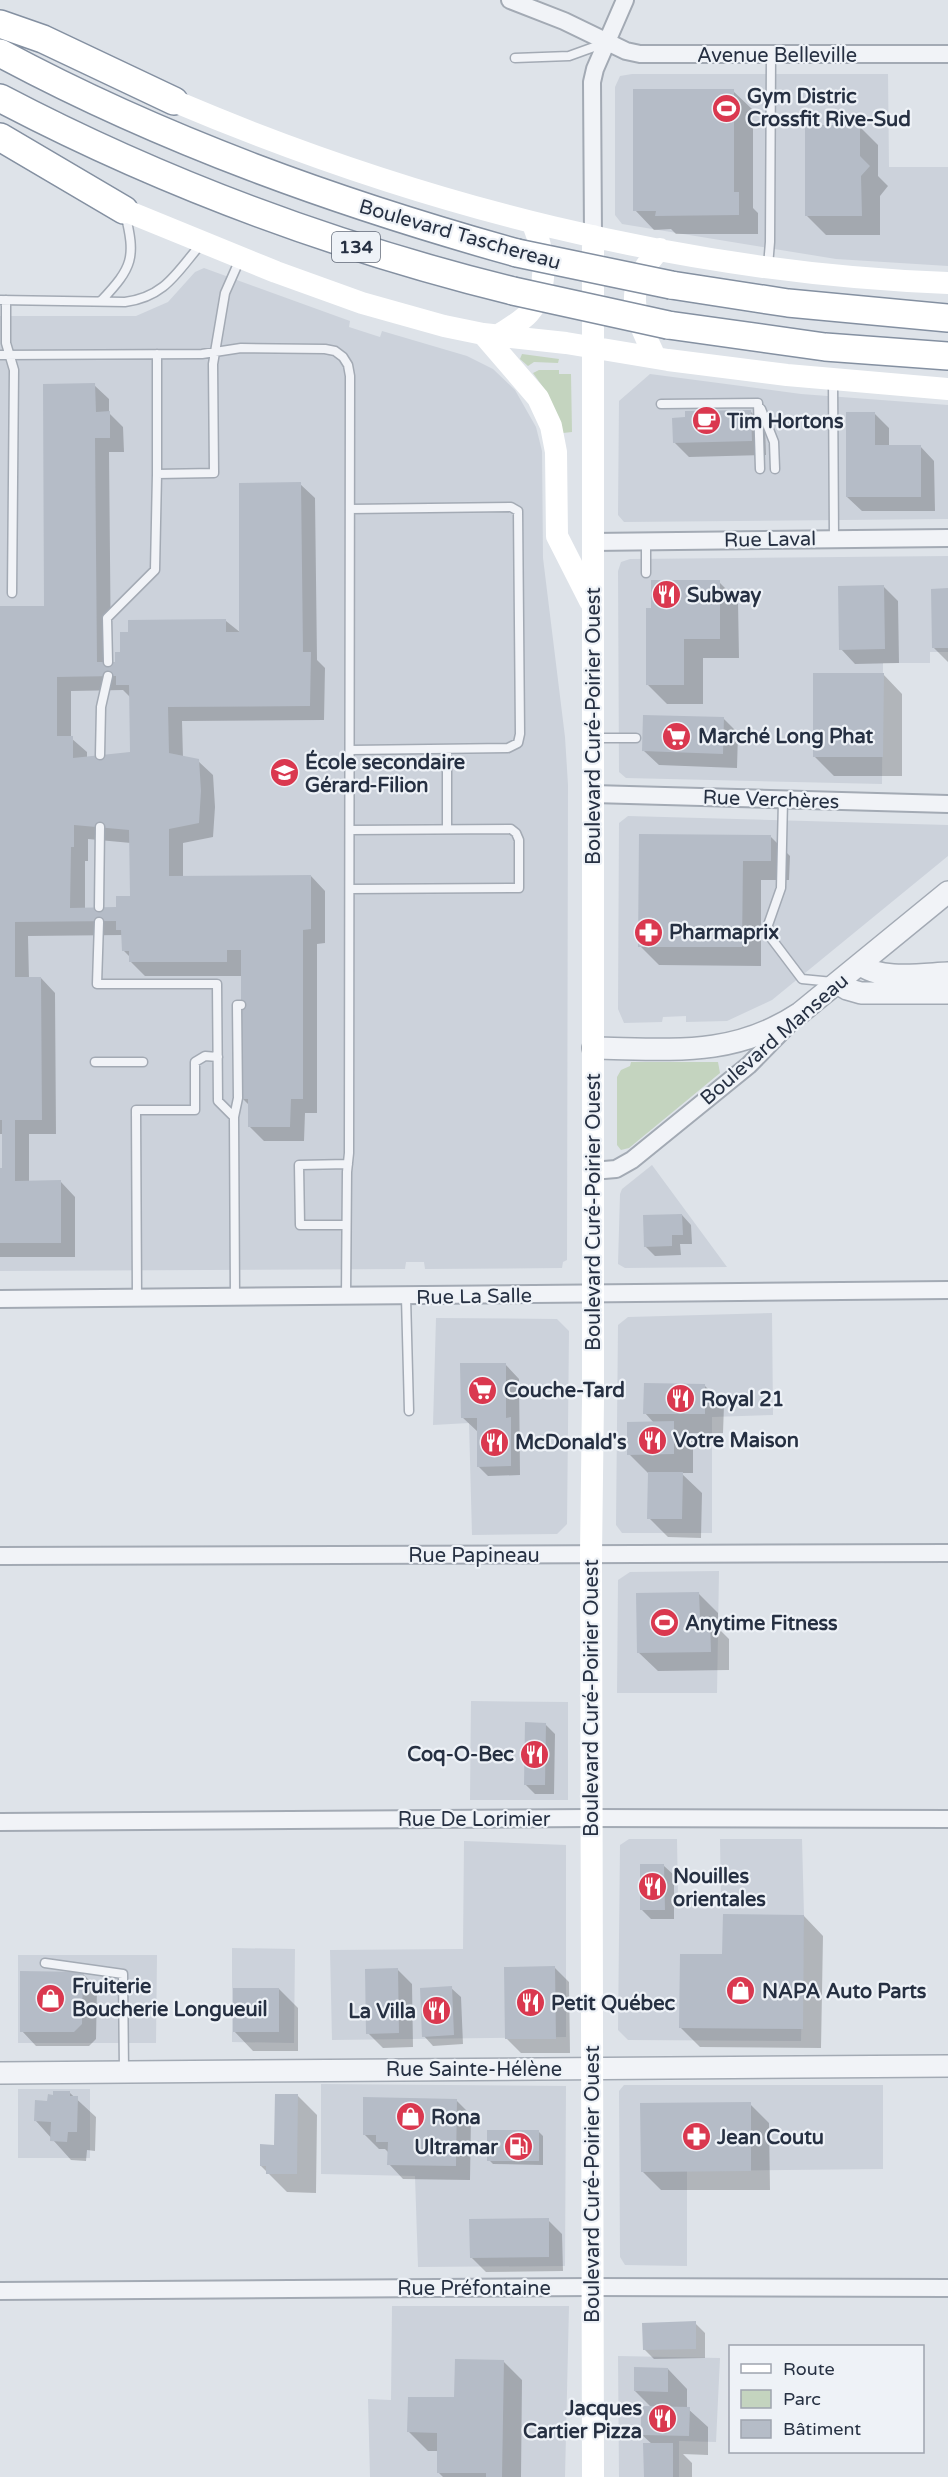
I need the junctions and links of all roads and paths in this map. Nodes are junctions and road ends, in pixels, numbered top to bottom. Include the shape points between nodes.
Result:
1 (510, 0) edge
2 (625, 0) edge
3 (0, 24) edge
4 (607, 42) junction
5 (0, 53) edge
6 (948, 54) edge
7 (771, 55) junction
8 (515, 58) dead end
9 (0, 98) edge
10 (174, 101) joint
11 (0, 137) edge
12 (124, 210) junction
13 (532, 222) junction
14 (592, 236) junction
15 (201, 244) junction
16 (660, 249) junction
17 (240, 259) junction
18 (768, 267) junction
19 (948, 283) edge
20 (3, 300) edge
21 (101, 301) junction
22 (948, 318) edge
23 (491, 334) junction
24 (593, 347) junction
25 (216, 352) junction
26 (157, 354) junction
27 (5, 355) edge
28 (948, 356) edge
29 (655, 357) junction
30 (833, 380) junction
31 (948, 389) edge
32 (758, 403) junction
33 (661, 404) dead end
34 (760, 469) dead end
35 (775, 469) dead end
36 (157, 474) junction
37 (350, 509) junction
38 (948, 538) edge
39 (834, 539) junction
40 (646, 541) junction
41 (592, 542) junction
42 (646, 573) dead end
43 (12, 593) dead end
44 (593, 606) junction
45 (108, 662) dead end
46 (108, 676) dead end
47 (593, 738) junction
48 (636, 738) dead end
49 (447, 749) junction
50 (351, 750) junction
51 (100, 755) dead end
52 (593, 794) junction
53 (783, 800) junction
54 (948, 804) edge
55 (100, 827) dead end
56 (447, 829) junction
57 (351, 830) junction
58 (350, 889) junction
59 (948, 892) edge
60 (99, 907) dead end
61 (99, 922) dead end
62 (860, 964) junction
63 (948, 974) edge
64 (837, 983) junction
65 (948, 993) edge
66 (241, 1005) dead end
67 (800, 1013) junction
68 (593, 1048) junction
69 (218, 1057) junction
70 (95, 1062) dead end
71 (143, 1062) dead end
72 (234, 1118) junction
73 (348, 1164) junction
74 (592, 1170) junction
75 (346, 1225) junction
76 (948, 1290) edge
77 (592, 1295) junction
78 (346, 1297) junction
79 (406, 1297) junction
80 (235, 1298) junction
81 (0, 1299) edge
82 (137, 1299) junction
83 (410, 1411) dead end
84 (948, 1553) edge
85 (591, 1554) junction
86 (0, 1556) edge
87 (591, 1818) junction
88 (948, 1819) edge
89 (0, 1821) edge
90 (45, 1963) dead end
91 (948, 2066) edge
92 (592, 2068) junction
93 (123, 2072) junction
94 (0, 2073) edge
95 (592, 2287) junction
96 (948, 2288) edge
97 (0, 2291) edge
98 (593, 2477) edge

1 - 4 street, Avenue Belleville
2 - 4 street
3 - 10 highway via 43,39
4 - 7 street, Avenue Belleville via 639,54
4 - 8 lane via 569,56
4 - 14 street via 592,82
5 - 22 highway, Boulevard Taschereau / 134, bridge via 84,96 244,165 385,214 517,253 671,285 788,303
6 - 7 street, Avenue Belleville
7 - 18 lane
9 - 28 highway, Boulevard Taschereau / 134, bridge via 92,143 235,204 368,251 513,291 668,325 825,347
10 - 13 main road, Boulevard Taschereau via 337,164
11 - 12 highway
12 - 15 main road
12 - 21 lane via 132,242 131,257 121,279
13 - 14 main road, Boulevard Taschereau
13 - 23 main road via 542,250 541,291 530,312
14 - 16 main road, Boulevard Taschereau
14 - 24 main road, Boulevard Curé-Poirier Ouest
15 - 17 main road
15 - 21 lane via 155,293 135,301
16 - 18 main road, Boulevard Taschereau
16 - 29 main road via 643,268 635,299 641,327
17 - 23 main road via 397,314
17 - 25 lane via 225,293
18 - 19 main road, Boulevard Taschereau
20 - 21 lane
20 - 27 lane
23 - 24 main road
23 - 44 main road via 538,398 551,426 556,452 557,536
24 - 29 main road
24 - 41 main road, Boulevard Curé-Poirier Ouest
25 - 26 lane
25 - 36 lane via 214,473
25 - 37 lane via 241,348 325,349 343,357 350,376
26 - 27 lane
26 - 36 lane
27 - 43 lane via 14,370
29 - 30 main road
30 - 31 main road
30 - 39 lane
32 - 33 lane
32 - 34 lane
32 - 35 lane via 774,442
36 - 45 lane via 155,570 107,618
37 - 49 lane via 511,507 519,513 520,740 508,748
37 - 50 lane
38 - 39 street, Rue Laval
39 - 40 street, Rue Laval
40 - 41 street, Rue Laval
40 - 42 lane
41 - 44 main road, Boulevard Curé-Poirier Ouest
44 - 47 main road, Boulevard Curé-Poirier Ouest
46 - 51 lane via 101,707
47 - 48 lane
47 - 52 main road, Boulevard Curé-Poirier Ouest
49 - 50 lane
49 - 56 lane
50 - 57 lane
52 - 53 street, Rue Verchères
52 - 68 main road, Boulevard Curé-Poirier Ouest
53 - 54 street, Rue Verchères
53 - 64 lane via 781,888 768,934 802,979
55 - 60 lane
56 - 57 lane
56 - 58 lane via 514,831 519,840 519,888
57 - 58 lane
58 - 73 lane
59 - 62 street, Boulevard Manseau
61 - 69 lane via 97,984 217,984
62 - 63 street via 885,974
62 - 64 street, Boulevard Manseau
64 - 65 street via 861,993
64 - 67 street, Boulevard Manseau
66 - 72 lane via 237,1005 238,1098
67 - 68 street via 752,1039 732,1044
67 - 74 street, Boulevard Manseau via 749,1065 632,1160 616,1169
68 - 74 main road, Boulevard Curé-Poirier Ouest
69 - 72 lane via 218,1101
69 - 82 lane via 204,1056 195,1062 195,1110 136,1110
70 - 71 lane
72 - 80 lane
73 - 75 lane
73 - 75 lane via 299,1165 300,1226
74 - 77 main road, Boulevard Curé-Poirier Ouest
75 - 78 lane
76 - 77 street, Rue La Salle
77 - 79 street, Rue La Salle
77 - 85 main road, Boulevard Curé-Poirier Ouest
78 - 79 street, Rue La Salle
78 - 80 street, Rue La Salle
79 - 83 lane
80 - 82 street, Rue La Salle
81 - 82 street, Rue La Salle
84 - 85 street, Rue Papineau
85 - 86 street, Rue Papineau
85 - 87 main road, Boulevard Curé-Poirier Ouest
87 - 88 street, Rue De Lorimier
87 - 89 street, Rue De Lorimier
87 - 92 main road, Boulevard Curé-Poirier Ouest
90 - 93 lane via 123,1974
91 - 92 street, Rue Sainte-Hélène
92 - 93 street, Rue Sainte-Hélène
92 - 95 main road, Boulevard Curé-Poirier Ouest
93 - 94 street, Rue Sainte-Hélène
95 - 96 street, Rue Préfontaine
95 - 97 street, Rue Préfontaine
95 - 98 main road, Boulevard Curé-Poirier Ouest

